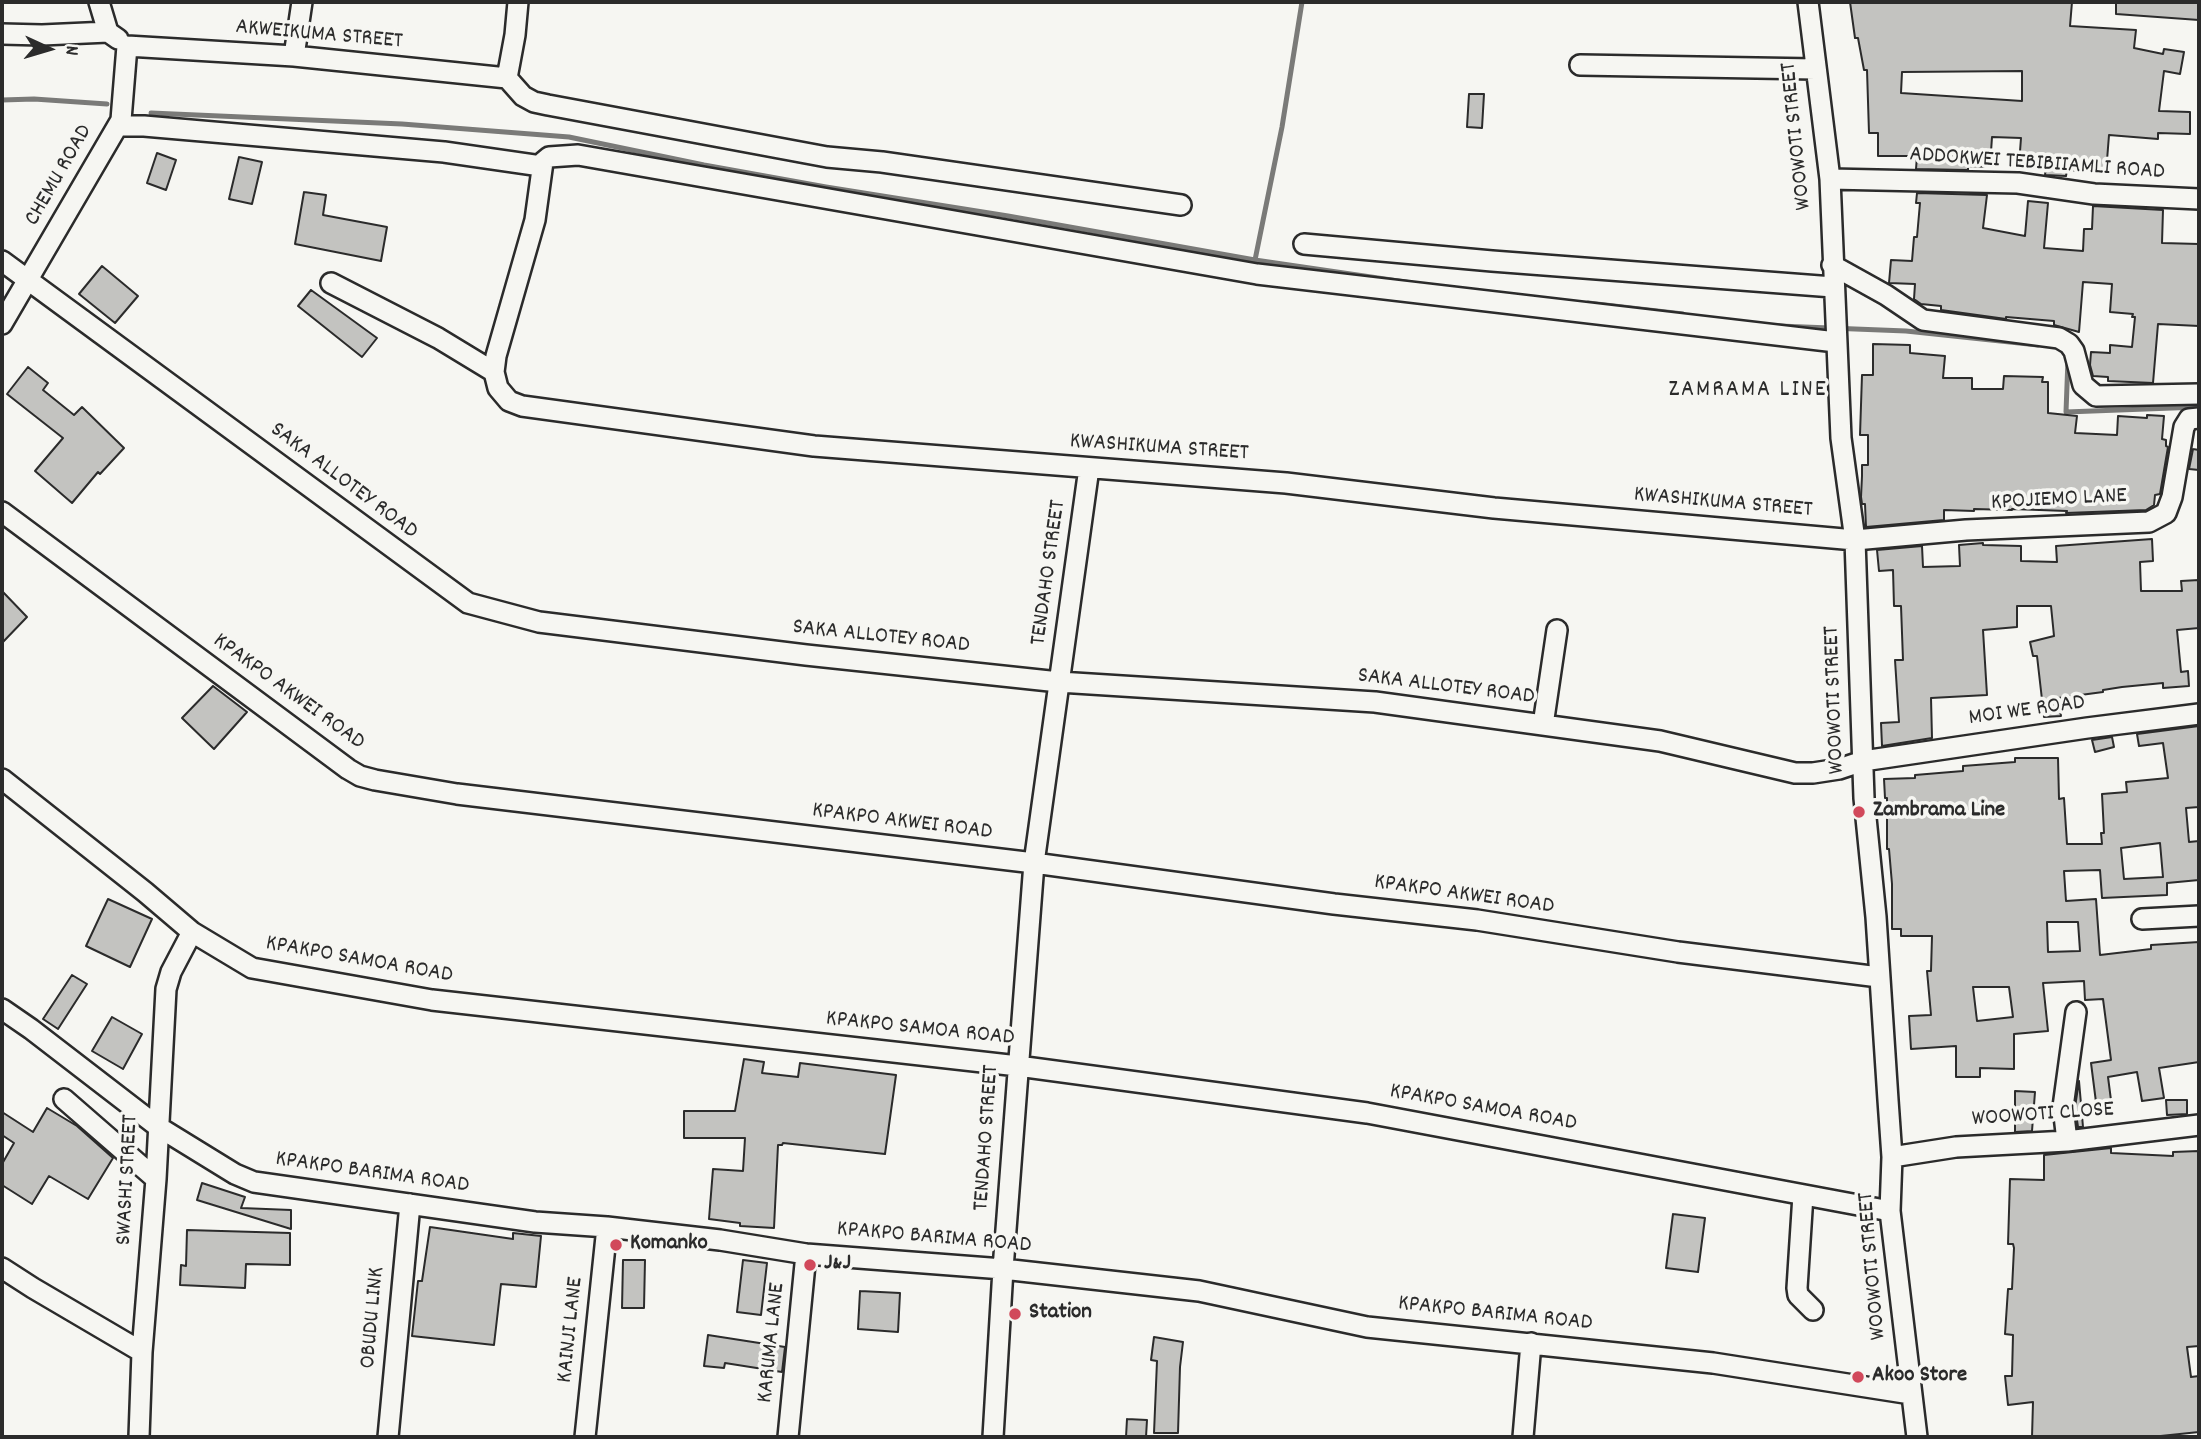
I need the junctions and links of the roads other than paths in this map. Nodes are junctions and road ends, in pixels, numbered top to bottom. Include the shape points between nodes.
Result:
1 (99, 2) edge
2 (302, 2) edge
3 (518, 2) edge
4 (1808, 2) edge
5 (108, 32) junction
6 (2, 34) edge
7 (127, 46) junction
8 (294, 56) junction
9 (1580, 65) dead end
10 (1815, 69) junction
11 (507, 78) junction
12 (120, 123) junction
13 (541, 166) junction
14 (1830, 179) junction
15 (2199, 199) edge
16 (1181, 205) dead end
17 (1304, 244) dead end
18 (2, 261) edge
19 (1832, 265) junction
20 (28, 279) junction
21 (331, 283) dead end
22 (1833, 297) junction
23 (2, 324) edge
24 (1836, 336) junction
25 (495, 364) junction
26 (2199, 394) edge
27 (2194, 419) edge
28 (1089, 468) junction
29 (2, 512) edge
30 (1855, 540) junction
31 (1557, 630) dead end
32 (1059, 682) junction
33 (2199, 714) edge
34 (1543, 725) junction
35 (1863, 761) junction
36 (2, 779) edge
37 (1034, 863) junction
38 (2199, 916) edge
39 (2143, 919) dead end
40 (192, 932) junction
41 (1879, 977) junction
42 (2, 1009) edge
43 (2076, 1012) dead end
44 (1018, 1066) junction
45 (64, 1099) dead end
46 (2199, 1125) edge
47 (157, 1126) junction
48 (2067, 1141) junction
49 (1892, 1157) junction
50 (156, 1180) junction
51 (1803, 1195) junction
52 (410, 1204) junction
53 (1890, 1211) junction
54 (607, 1227) junction
55 (806, 1254) junction
56 (2, 1268) edge
57 (1003, 1269) junction
58 (1813, 1310) dead end
59 (1531, 1343) junction
60 (142, 1352) junction
61 (1911, 1394) junction
62 (139, 1437) edge
63 (388, 1437) edge
64 (585, 1437) edge
65 (788, 1437) edge
66 (993, 1437) edge
67 (1523, 1437) edge
68 (1917, 1437) edge

1 - 5 street
2 - 8 street
3 - 11 street
4 - 10 street, WOOWOTI STREET
5 - 6 street
5 - 7 street
7 - 8 street, AKWEIKUMA STREET
7 - 12 street, CHEMU ROAD
8 - 11 street, AKWEIKUMA STREET
9 - 10 street
10 - 14 street, WOOWOTI STREET
11 - 16 street via 523,96 548,105 827,157
12 - 13 street via 444,152
12 - 20 street, CHEMU ROAD
13 - 24 street via 549,157 578,155 1257,274
13 - 25 street via 535,220
14 - 15 street, ADDOKWEI TEBIBIIAMLI ROAD via 2018,183 2094,194
14 - 19 street, WOOWOTI STREET
17 - 22 street
18 - 20 street, SAKA ALLOTEY ROAD
19 - 22 street, WOOWOTI STREET
19 - 26 street via 1923,320 2059,338 2074,351 2083,385 2096,396
20 - 23 street, CHEMU ROAD
20 - 32 street, SAKA ALLOTEY ROAD via 468,603 539,622
21 - 25 street
22 - 24 street, WOOWOTI STREET
24 - 30 street, WOOWOTI STREET via 1840,438
25 - 28 street, KWASHIKUMA STREET via 498,388 509,401 522,406 814,446
27 - 30 street, KPOJIEMO LANE via 2184,426 2166,513 2149,522
28 - 30 street, KWASHIKUMA STREET via 1286,483 1493,508
28 - 32 street, TENDAHO STREET
29 - 37 street, KPAKPO AKWEI ROAD via 360,776 457,794
30 - 35 street, WOOWOTI STREET
31 - 34 street
32 - 34 street, SAKA ALLOTEY ROAD via 1375,702
32 - 37 street, TENDAHO STREET
33 - 35 street, MOI WE ROAD
34 - 35 street, SAKA ALLOTEY ROAD via 1660,741 1796,773 1813,774
35 - 41 street, WOOWOTI STREET
36 - 40 street, KPAKPO SAMOA ROAD
37 - 41 street, KPAKPO AKWEI ROAD
37 - 44 street, TENDAHO STREET
38 - 39 street
40 - 44 street, KPAKPO SAMOA ROAD via 252,968 432,1000
40 - 47 street, SWASHI STREET via 166,989
41 - 49 street, WOOWOTI STREET
42 - 47 street, KPAKPO BARIMA ROAD
43 - 48 street via 2063,1107
44 - 51 street, KPAKPO SAMOA ROAD via 1367,1113
44 - 57 street, TENDAHO STREET
45 - 50 street
46 - 48 street, WOOWOTI CLOSE
47 - 50 street, SWASHI STREET
47 - 52 street, KPAKPO BARIMA ROAD via 254,1182
48 - 49 street, WOOWOTI CLOSE via 1956,1147
49 - 53 street, WOOWOTI STREET
50 - 60 street, SWASHI STREET
51 - 53 street, KPAKPO SAMOA ROAD
51 - 58 street via 1797,1288
52 - 54 street, KPAKPO BARIMA ROAD
52 - 63 street, OBUDU LINK
53 - 61 street, WOOWOTI STREET
54 - 55 street, KPAKPO BARIMA ROAD
54 - 64 street, KAINJI LANE
55 - 57 street, KPAKPO BARIMA ROAD
55 - 65 street, KARUMA LANE
56 - 60 street
57 - 59 street, KPAKPO BARIMA ROAD via 1199,1291 1367,1327
57 - 66 street, TENDAHO STREET
59 - 61 street, KPAKPO BARIMA ROAD via 1713,1363
59 - 67 street
60 - 62 street, SWASHI STREET
61 - 68 street, WOOWOTI STREET

